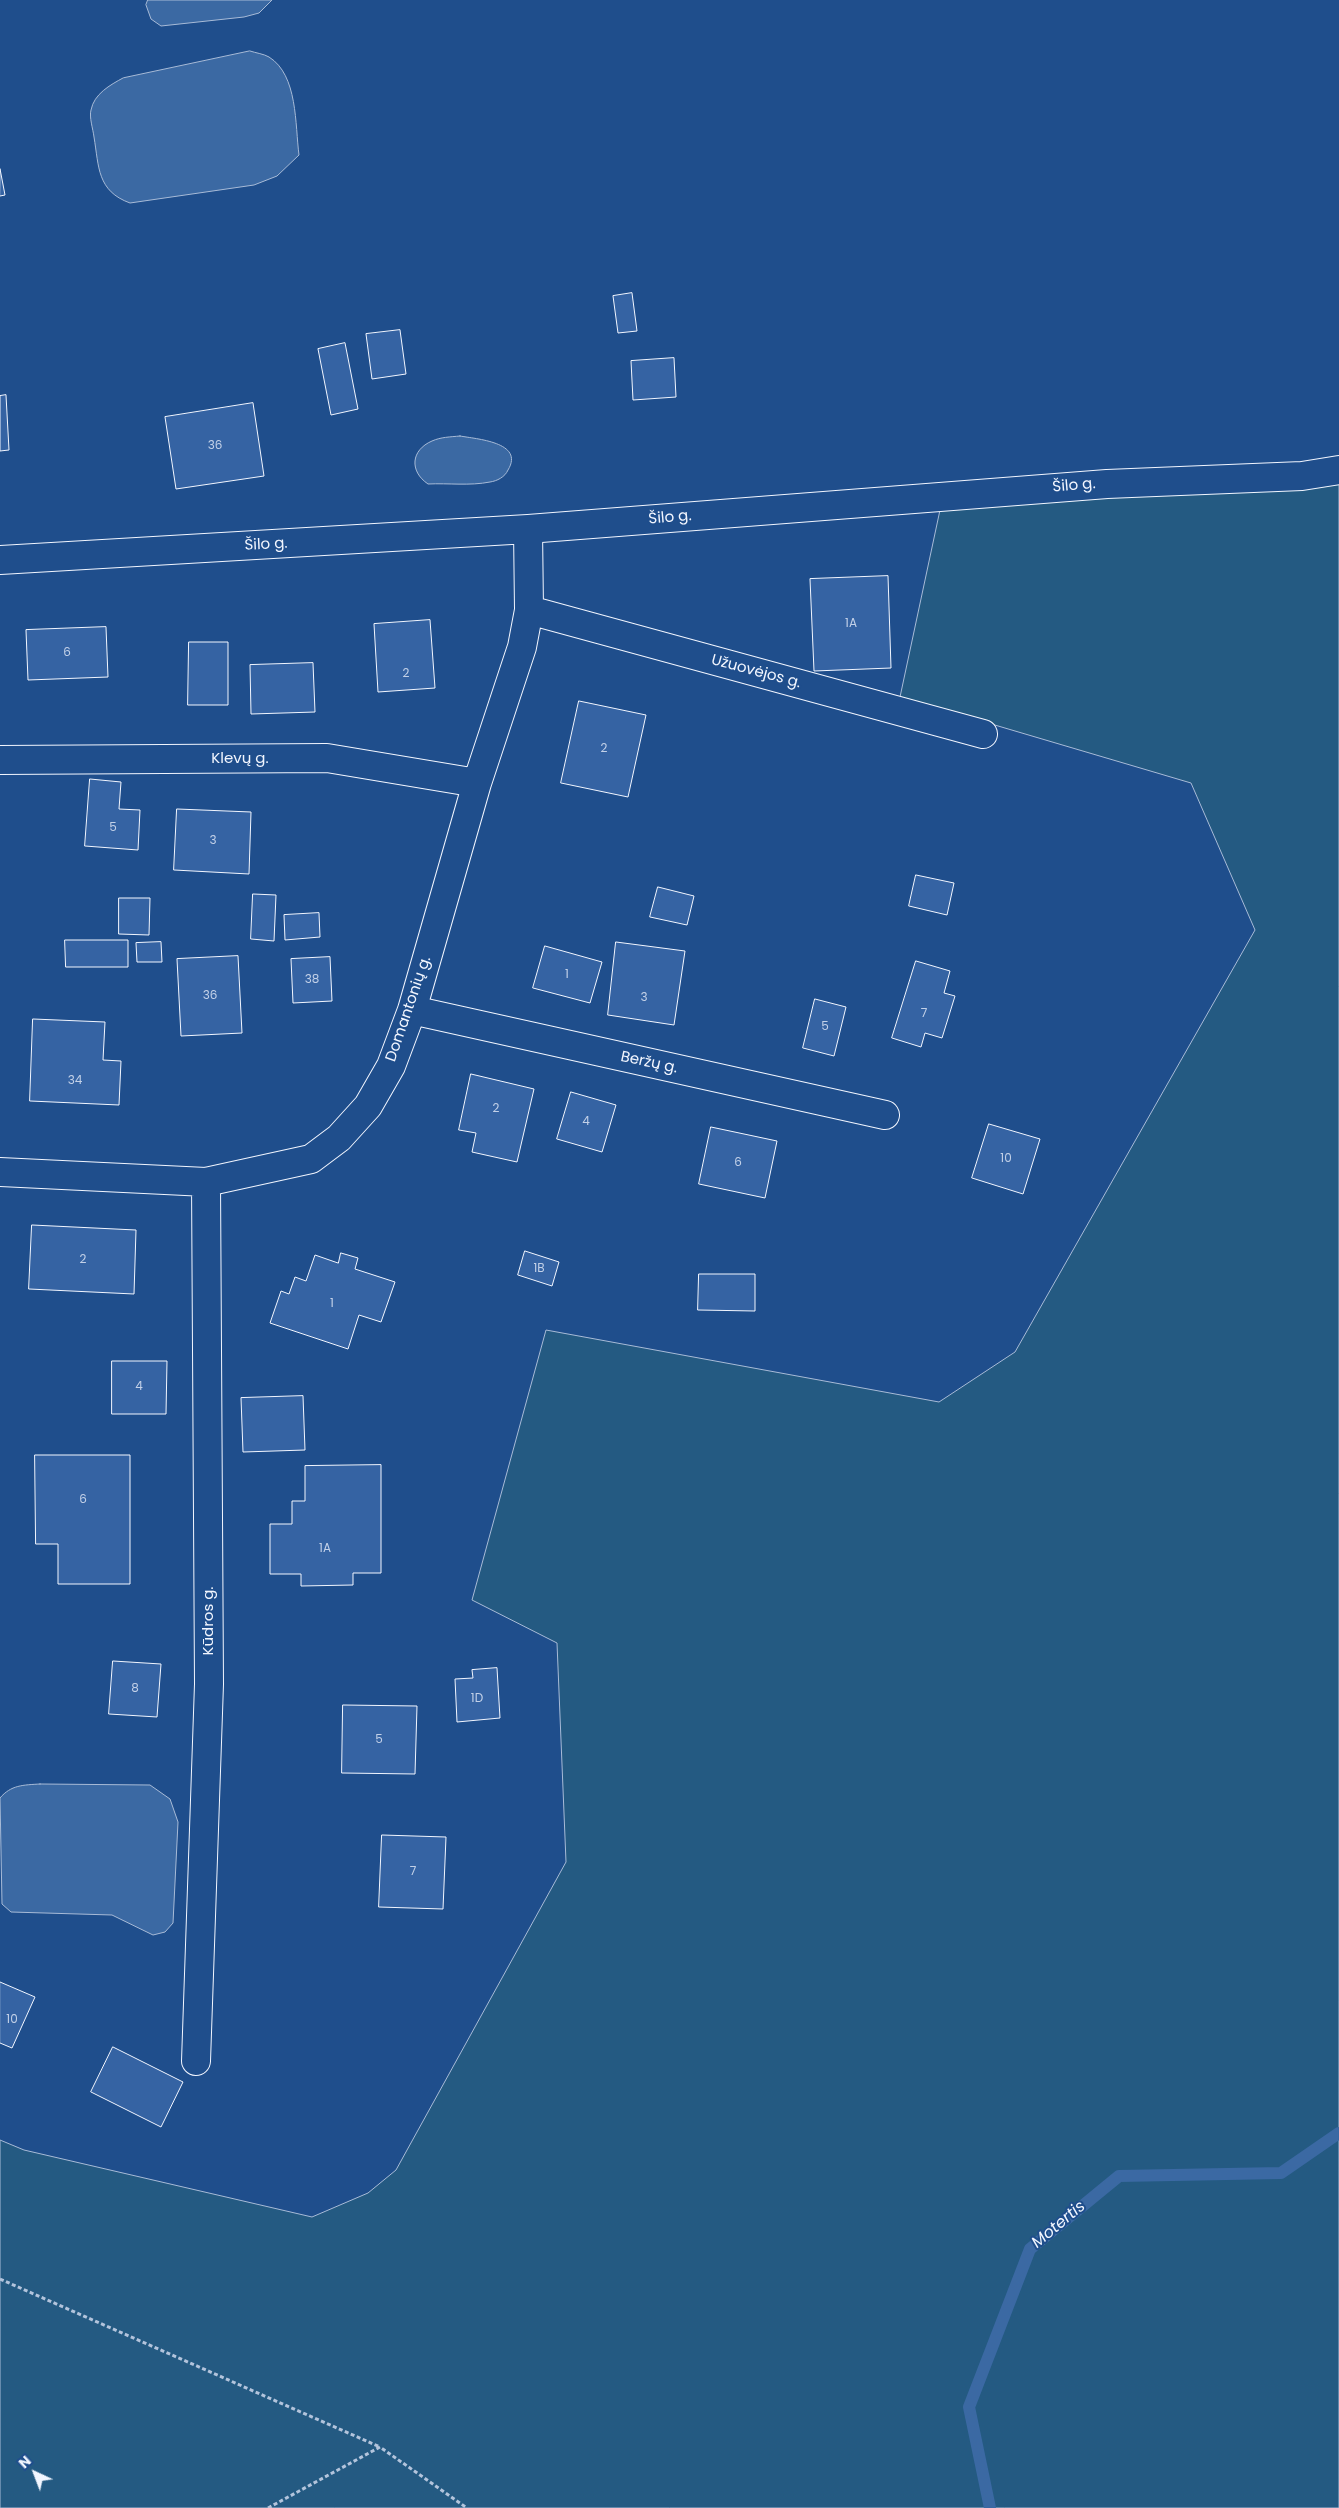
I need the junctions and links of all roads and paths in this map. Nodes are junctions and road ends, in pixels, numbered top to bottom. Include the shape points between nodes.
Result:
1 (1339, 470) edge
2 (528, 529) junction
3 (0, 560) edge
4 (529, 610) junction
5 (983, 734) dead end
6 (0, 760) edge
7 (477, 783) junction
8 (412, 1010) junction
9 (886, 1115) dead end
10 (0, 1172) edge
11 (206, 1182) junction
12 (196, 2061) dead end
13 (0, 2280) edge
14 (380, 2447) junction
15 (268, 2508) edge
16 (467, 2508) edge

1 - 2 street, Šilo g. via 1302,476 1107,484
2 - 3 street, Šilo g.
2 - 4 street, Domantonių g.
4 - 5 street, Užuovėjos g.
4 - 7 street, Domantonių g. via 522,647
6 - 7 street, Klevų g. via 327,758
7 - 8 street, Domantonių g.
8 - 9 street, Beržų g.
8 - 11 street, Domantonių g. via 390,1066 368,1106 340,1138 311,1159
10 - 11 street, Domantonių g.
11 - 12 street, Kūdros g. via 209,1684
13 - 14 path
14 - 15 path
14 - 16 path

